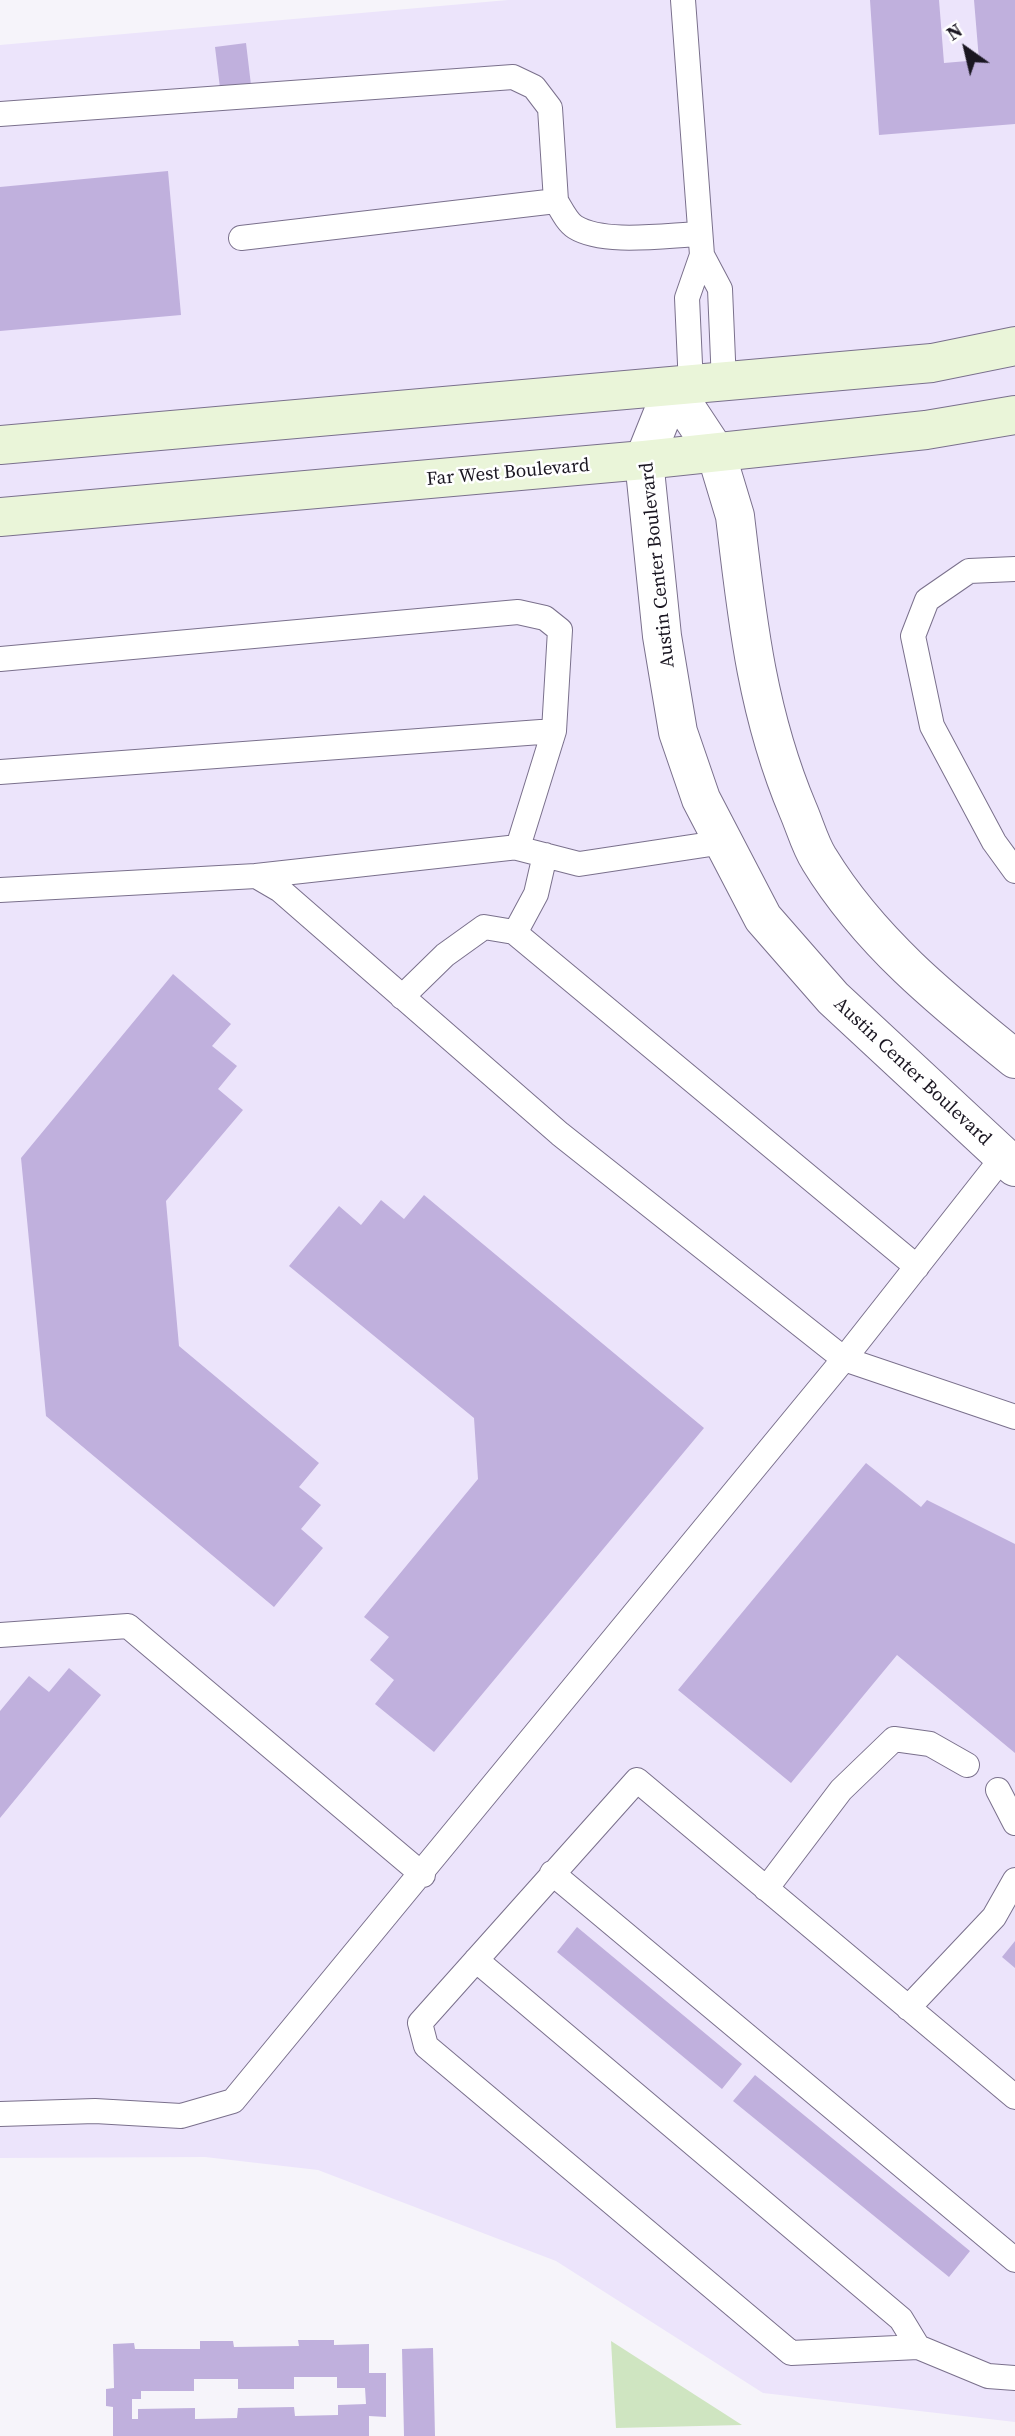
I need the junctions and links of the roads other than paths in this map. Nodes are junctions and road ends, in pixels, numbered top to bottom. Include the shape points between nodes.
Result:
1 (683, 0) edge
2 (0, 114) edge
3 (556, 201) junction
4 (242, 238) dead end
5 (701, 244) junction
6 (1015, 346) edge
7 (696, 386) junction
8 (1015, 415) edge
9 (0, 445) edge
10 (716, 453) junction
11 (644, 460) junction
12 (0, 517) edge
13 (1015, 569) edge
14 (0, 659) edge
15 (554, 731) junction
16 (0, 772) edge
17 (724, 842) junction
18 (517, 848) junction
19 (545, 855) junction
20 (1015, 871) edge
21 (256, 876) junction
22 (0, 890) edge
23 (515, 933) junction
24 (402, 997) junction
25 (1015, 1059) edge
26 (1011, 1152) edge
27 (917, 1267) junction
28 (844, 1359) junction
29 (1015, 1417) edge
30 (4, 1639) edge
31 (967, 1765) dead end
32 (998, 1790) dead end
33 (1015, 1823) edge
34 (552, 1873) junction
35 (423, 1875) junction
36 (1015, 1880) edge
37 (766, 1889) junction
38 (476, 1960) junction
39 (908, 2008) junction
40 (1015, 2097) edge
41 (0, 2114) edge
42 (1015, 2260) edge
43 (918, 2347) junction
44 (1015, 2378) edge

1 - 5 lane
2 - 3 lane via 513,77 534,87 550,108
3 - 4 lane
3 - 5 lane via 574,227 594,233
5 - 7 lane via 687,298
5 - 7 lane via 720,289
6 - 7 street via 932,363
7 - 9 street
7 - 10 street
7 - 11 street, Austin Center Boulevard
8 - 10 street, Far West Boulevard via 926,430
10 - 11 street, Far West Boulevard
10 - 25 street via 735,516 750,646 765,718 818,858 865,923 925,986
11 - 12 street, Far West Boulevard
11 - 17 street, Austin Center Boulevard via 662,636 678,732 701,799
13 - 20 lane via 969,571 927,600 913,636 932,726 994,842
14 - 15 lane via 518,612 545,618 560,630
15 - 16 lane
15 - 18 lane
17 - 19 lane via 579,864
17 - 26 street, Austin Center Boulevard via 764,918 833,998
18 - 19 lane
18 - 21 lane
19 - 23 lane via 536,894
21 - 22 lane
21 - 24 lane via 280,890
23 - 24 lane via 484,926 445,955
23 - 27 lane
24 - 28 lane via 560,1134
26 - 27 lane
27 - 28 lane
28 - 29 lane
28 - 35 lane
30 - 35 lane via 128,1626
31 - 37 lane via 930,1744 894,1739 841,1790
32 - 33 lane
34 - 37 lane via 637,1780
34 - 38 lane
34 - 42 lane
35 - 41 lane via 233,2101 181,2116
36 - 39 lane via 993,1917
37 - 39 lane
38 - 43 lane via 901,2319
38 - 43 lane via 421,2023 426,2046 790,2353
39 - 40 lane
43 - 44 lane via 988,2376

